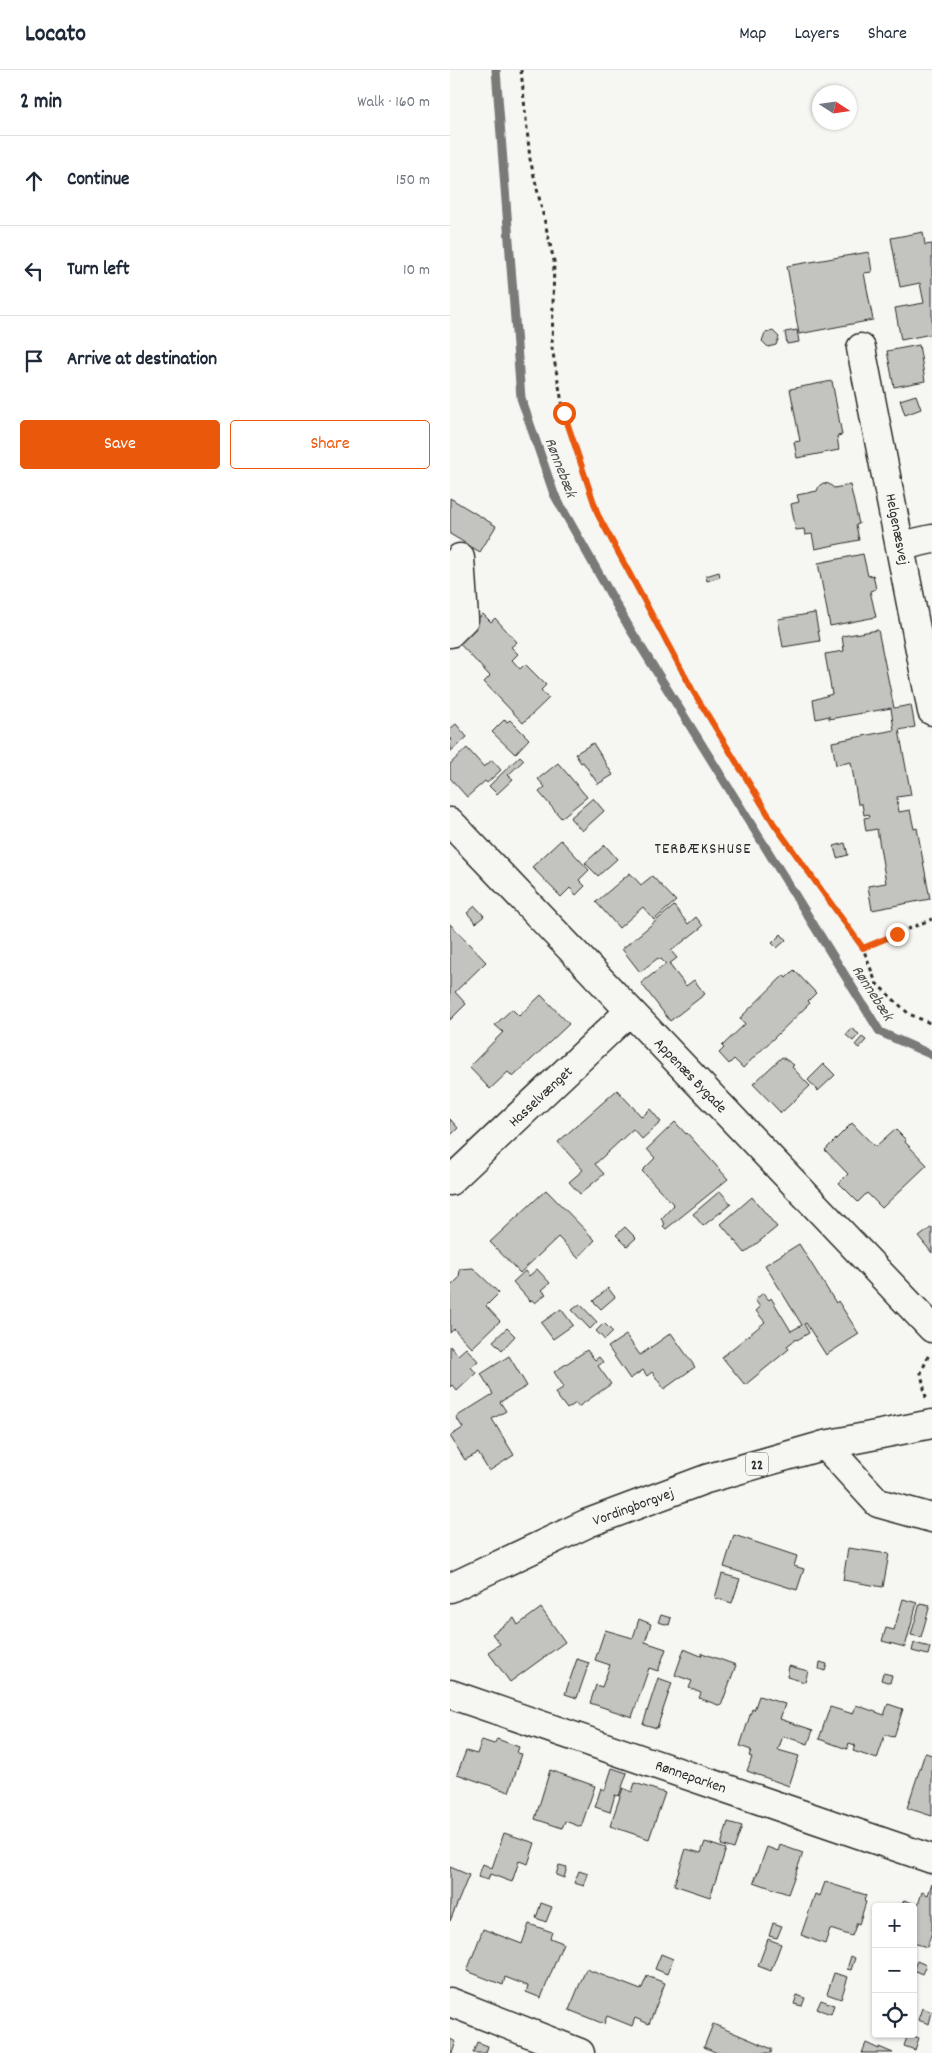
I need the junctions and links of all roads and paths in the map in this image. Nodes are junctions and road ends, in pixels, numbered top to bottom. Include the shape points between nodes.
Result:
1 (521, 70) edge
2 (862, 348) dead end
3 (932, 539) edge
4 (901, 546) junction
5 (460, 558) dead end
6 (450, 633) edge
7 (932, 711) edge
8 (451, 826) edge
9 (932, 919) edge
10 (863, 948) junction
11 (630, 1011) junction
12 (932, 1024) edge
13 (450, 1181) edge
14 (932, 1328) edge
15 (932, 1347) edge
16 (932, 1424) edge
17 (825, 1445) junction
18 (932, 1518) edge
19 (450, 1588) edge
20 (450, 1694) edge
21 (932, 1858) edge
22 (450, 2002) edge
23 (580, 2053) edge

1 - 10 path via 530,159 554,261 552,348 564,413 598,515 693,691 774,824
2 - 4 street, Helgenæsvej
3 - 4 street
4 - 7 street, Helgenæsvej
5 - 6 street via 464,619
8 - 11 street, Appenæs Bygade
9 - 10 path
10 - 12 path via 876,983 909,1014
11 - 13 street, Hasselvænget
11 - 14 street, Appenæs Bygade
15 - 16 path via 921,1373
16 - 17 street, Vordingborgvej / 22
17 - 18 street via 878,1504
17 - 19 street, Vordingborgvej / 22 via 706,1479 588,1523
20 - 21 street, Rønneparken
22 - 23 street

